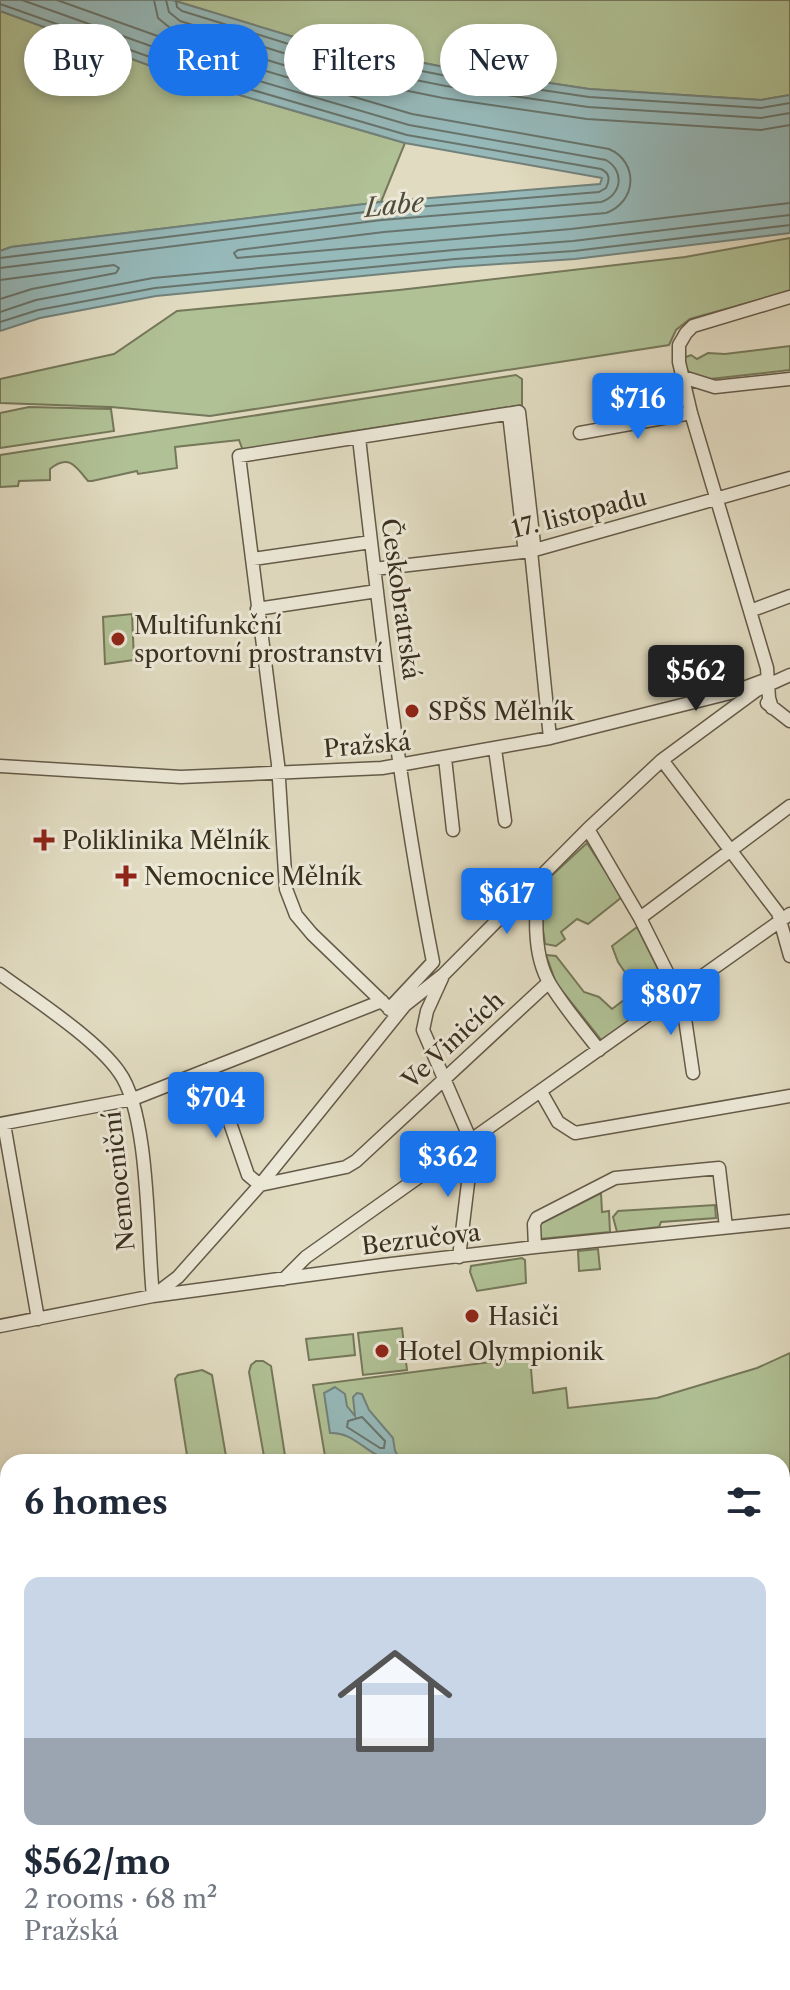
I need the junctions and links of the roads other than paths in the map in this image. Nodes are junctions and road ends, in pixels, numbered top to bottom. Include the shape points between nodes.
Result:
1 (790, 297) edge
2 (683, 377) junction
3 (790, 379) edge
4 (691, 413) junction
5 (580, 433) dead end
6 (359, 438) junction
7 (790, 478) edge
8 (717, 501) junction
9 (371, 542) junction
10 (531, 551) junction
11 (253, 559) junction
12 (374, 569) junction
13 (377, 591) junction
14 (790, 596) edge
15 (257, 609) junction
16 (750, 611) junction
17 (776, 681) edge
18 (724, 694) junction
19 (751, 694) junction
20 (772, 708) junction
21 (727, 713) junction
22 (790, 721) edge
23 (550, 738) junction
24 (495, 749) junction
25 (445, 758) junction
26 (662, 760) junction
27 (0, 766) edge
28 (401, 766) junction
29 (279, 773) junction
30 (790, 806) edge
31 (505, 821) dead end
32 (588, 829) junction
33 (453, 830) dead end
34 (732, 849) junction
35 (537, 880) junction
36 (786, 917) edge
37 (640, 918) junction
38 (790, 956) edge
39 (1, 975) edge
40 (443, 975) junction
41 (549, 982) junction
42 (678, 994) junction
43 (389, 1008) junction
44 (599, 1050) junction
45 (211, 1068) junction
46 (693, 1073) dead end
47 (443, 1078) junction
48 (541, 1092) junction
49 (790, 1096) edge
50 (133, 1099) junction
51 (2, 1124) edge
52 (471, 1141) junction
53 (260, 1185) junction
54 (790, 1221) edge
55 (726, 1227) junction
56 (535, 1247) junction
57 (459, 1257) junction
58 (284, 1279) junction
59 (153, 1296) junction
60 (38, 1319) junction
61 (0, 1326) edge

1 - 2 street via 693,326 679,345
2 - 3 street via 715,387
2 - 4 street
4 - 5 street
4 - 8 street
6 - 9 street, Českobratrská
6 - 10 street via 514,413 524,545
6 - 11 street via 239,456
7 - 8 street, 17. listopadu
8 - 10 street, 17. listopadu
8 - 16 street
9 - 11 street
9 - 12 street, Českobratrská
10 - 12 street, 17. listopadu
10 - 23 street
11 - 15 street
12 - 13 street, Českobratrská
13 - 15 street
13 - 28 street, Českobratrská
14 - 16 street
15 - 29 street
16 - 17 street
17 - 18 street, Pražská
17 - 19 street
17 - 20 street
18 - 19 street, Pražská
18 - 21 street
18 - 23 street, Pražská
19 - 20 street
19 - 21 street
20 - 22 street
21 - 26 street
23 - 24 street, Pražská
24 - 25 street, Pražská
24 - 31 street
25 - 28 street, Pražská
25 - 33 street
26 - 32 street
26 - 34 street
27 - 29 street, Pražská via 181,777
28 - 29 street, Pražská
28 - 43 street, Českobratrská via 433,962
29 - 43 street via 286,889 296,915
30 - 34 street
32 - 35 street
32 - 37 street
34 - 36 street
34 - 37 street
35 - 40 street
35 - 41 street via 535,915
36 - 38 street
36 - 42 street
37 - 42 street
39 - 50 street, Nemocniční via 96,1047 121,1074
40 - 43 street
40 - 47 street via 423,1030
41 - 44 street
41 - 47 street, Ve Vinicích
42 - 44 street
42 - 46 street
43 - 45 street
43 - 53 street
44 - 48 street
45 - 50 street
45 - 53 street via 248,1175
47 - 52 street
47 - 53 street, Ve Vinicích via 346,1167
48 - 49 street via 558,1122 575,1133
48 - 52 street
50 - 51 street
50 - 59 street, Nemocniční
51 - 60 street
52 - 57 street
52 - 58 street via 306,1257
53 - 59 street via 178,1277
54 - 55 street, Bezručova
55 - 56 street, Bezručova
55 - 56 street via 719,1168 615,1178 537,1218
56 - 57 street, Bezručova
57 - 58 street, Bezručova
58 - 59 street, Bezručova
59 - 60 street, Bezručova
60 - 61 street, Bezručova

